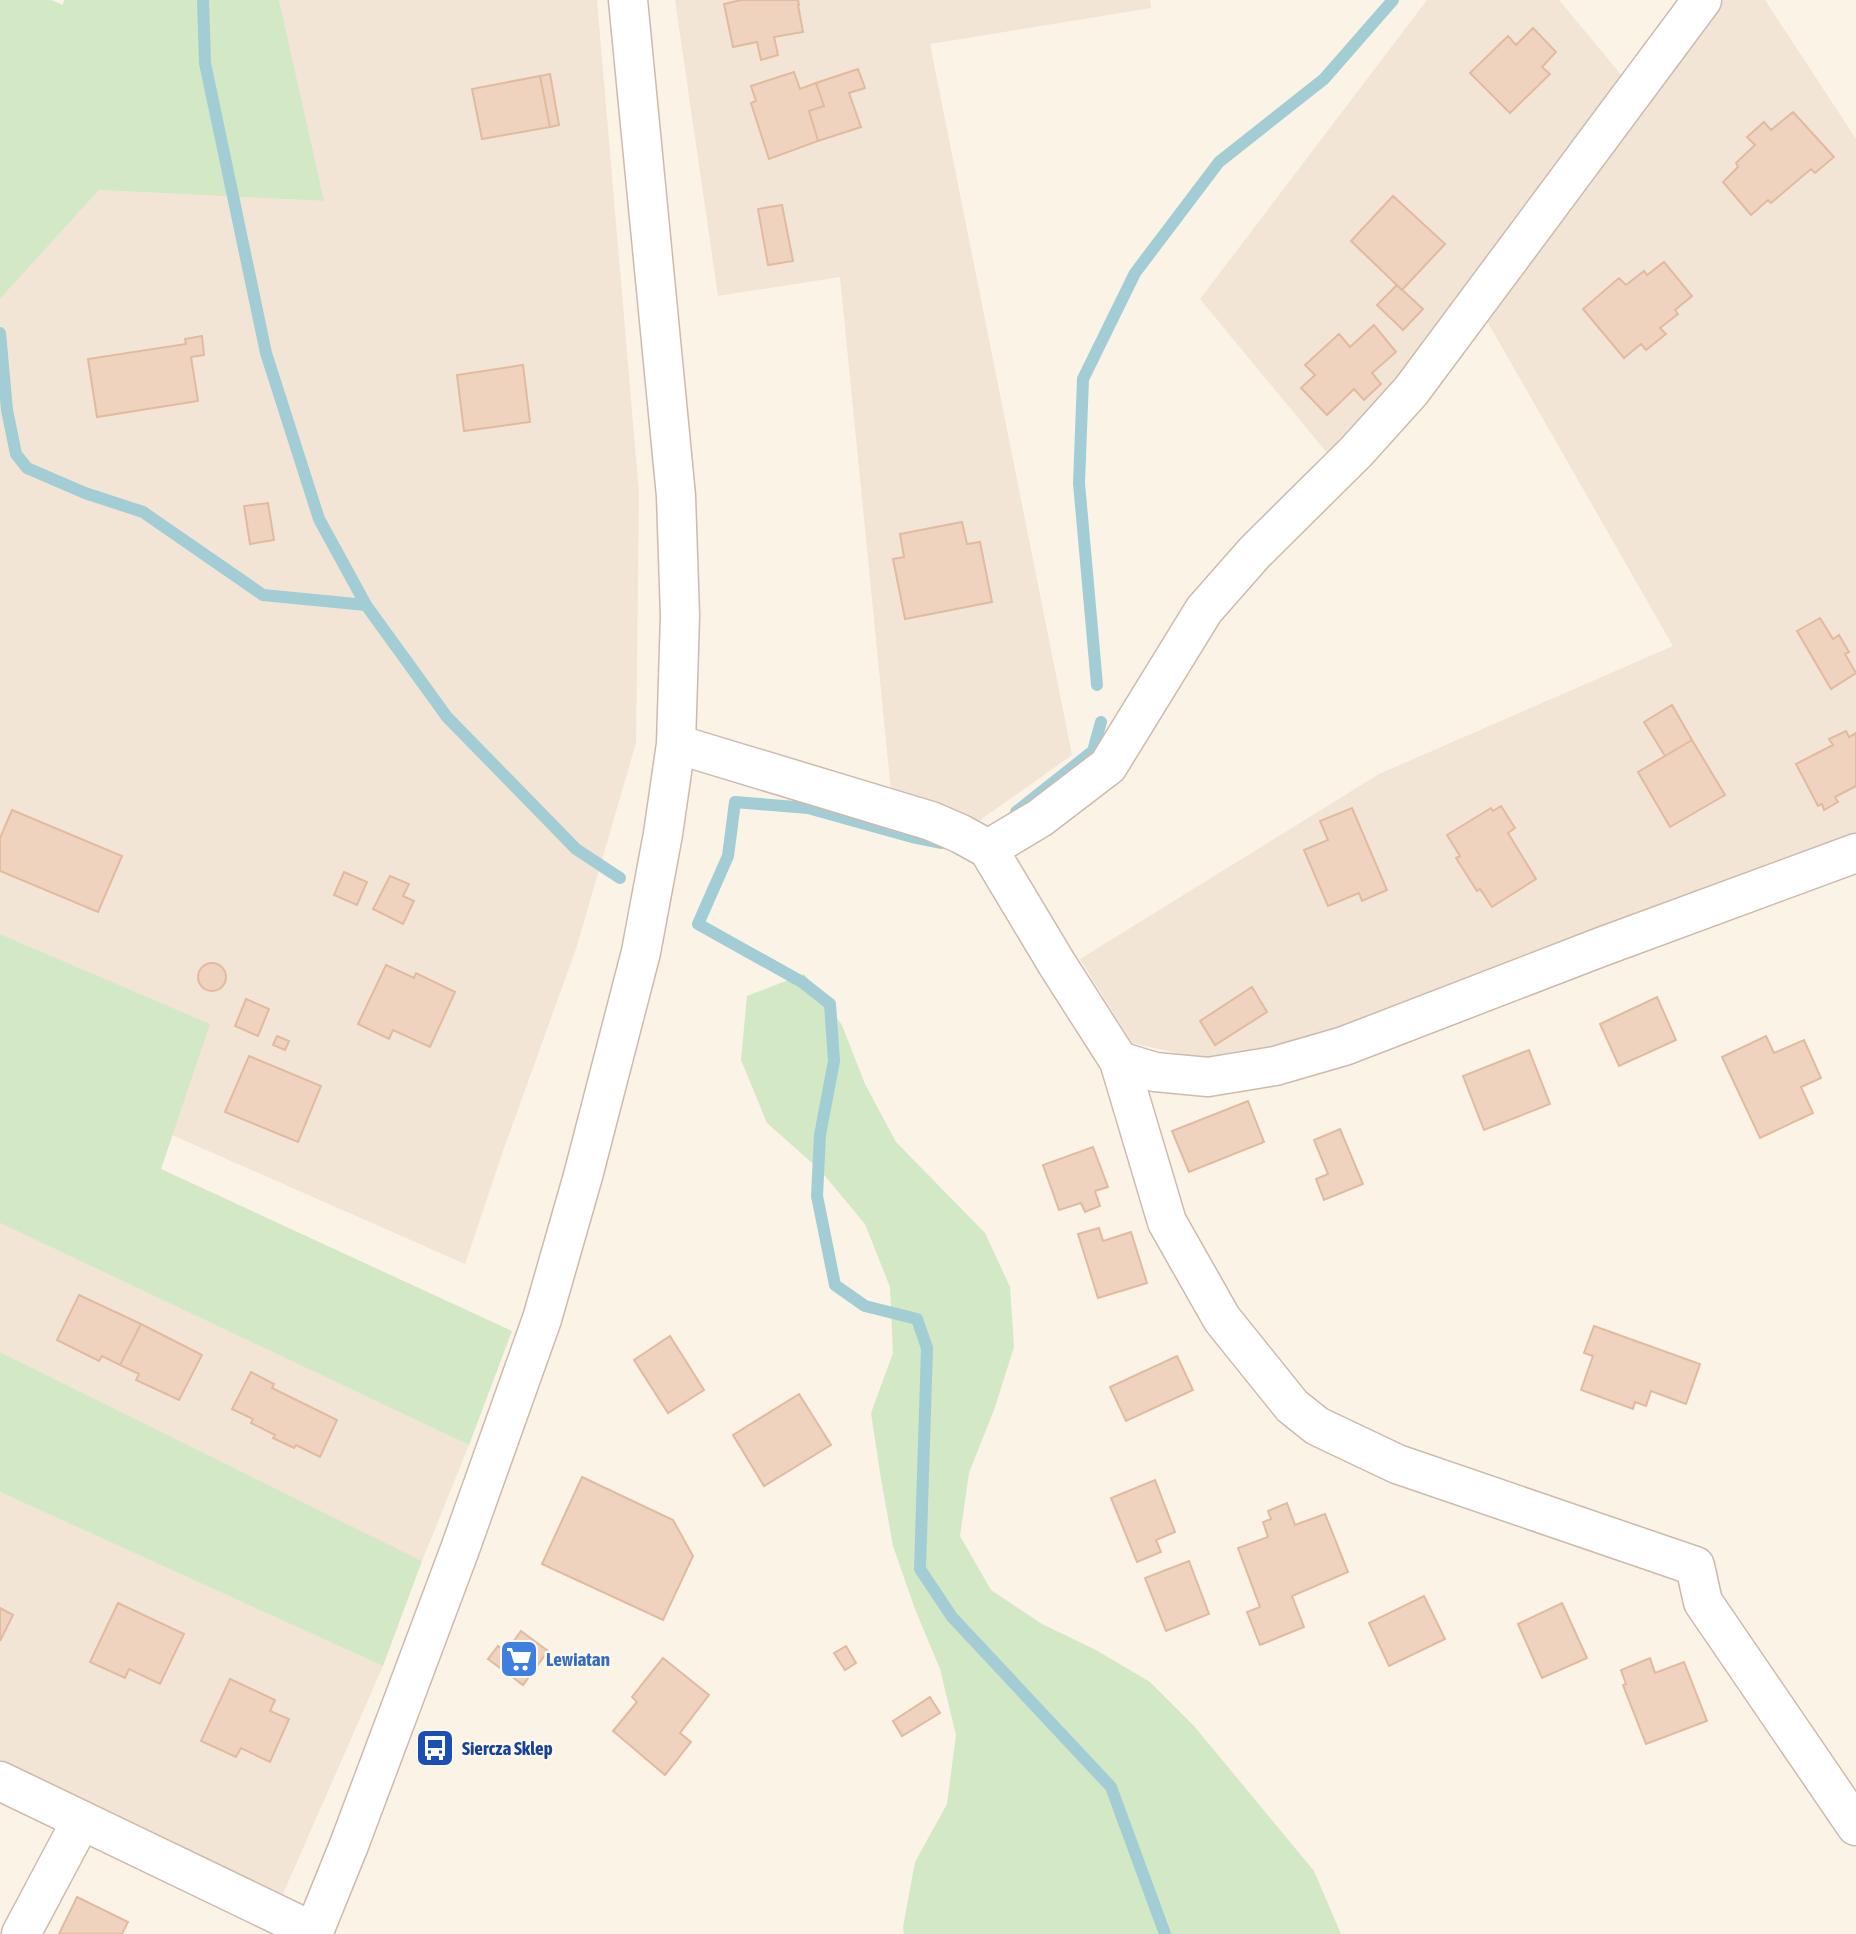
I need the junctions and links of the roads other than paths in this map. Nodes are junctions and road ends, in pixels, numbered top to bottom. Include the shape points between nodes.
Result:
1 (628, 0) edge
2 (1702, 0) edge
3 (676, 744) junction
4 (988, 849) junction
5 (1856, 853) edge
6 (1119, 1061) junction
7 (0, 1782) edge
8 (81, 1821) junction
9 (1856, 1826) edge
10 (313, 1933) edge
11 (21, 1934) edge

1 - 3 street via 676,496 680,616
2 - 4 street via 1411,391 1204,610 1108,766 1040,818
3 - 4 street via 931,821
3 - 10 street via 641,952 542,1319 460,1549
4 - 6 street
5 - 6 street via 1344,1046 1275,1066 1209,1077 1155,1072
6 - 9 street via 1167,1222 1222,1319 1293,1406 1317,1426 1398,1464 1695,1566 1703,1602
7 - 8 street
8 - 10 street
8 - 11 street

